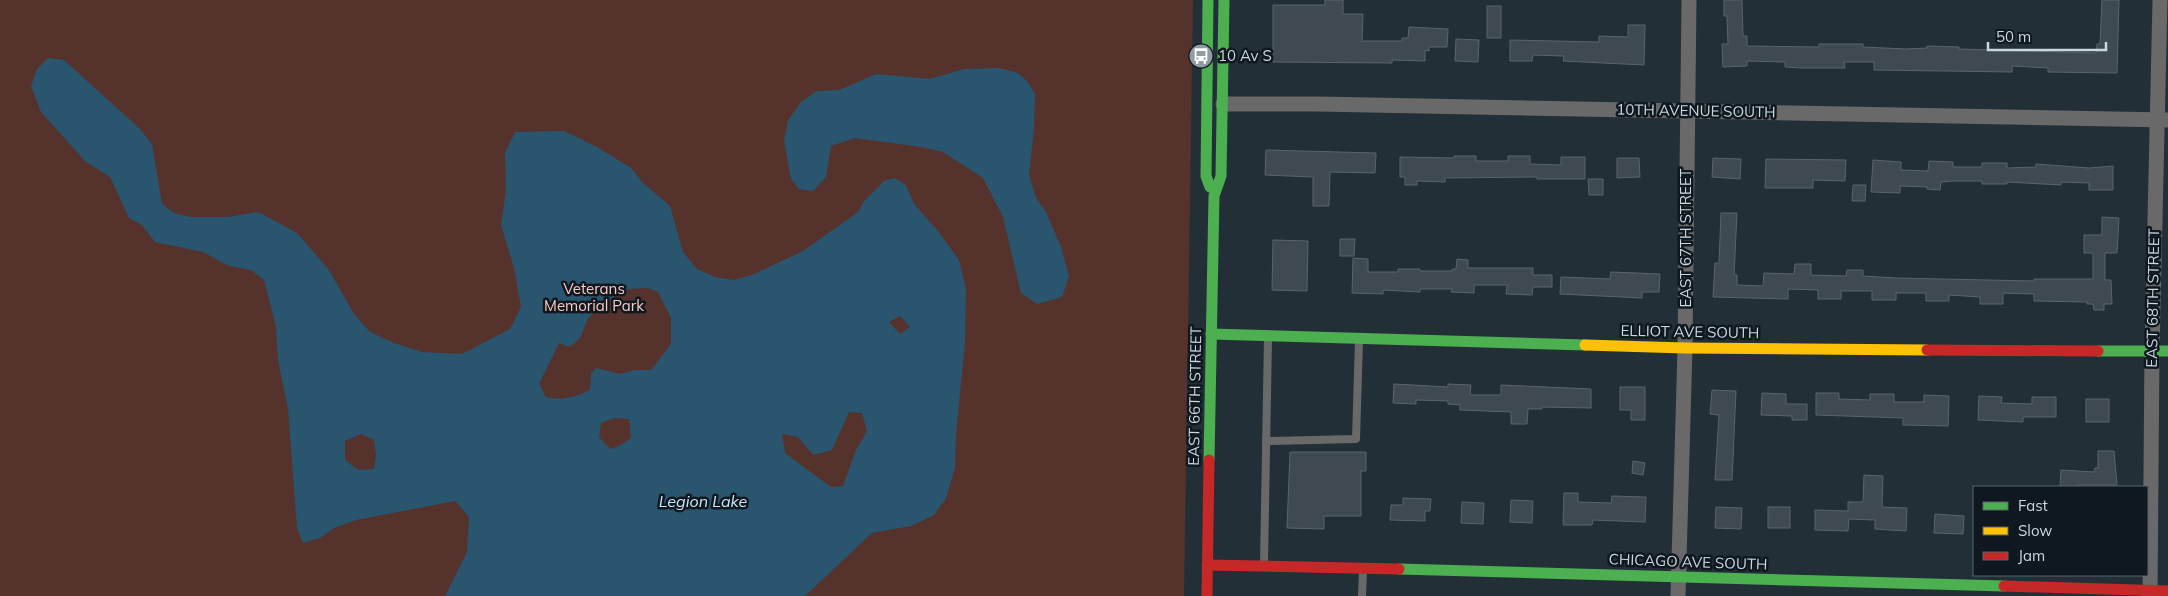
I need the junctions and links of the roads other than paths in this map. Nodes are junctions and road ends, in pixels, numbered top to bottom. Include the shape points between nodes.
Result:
1 (1208, 0) edge
2 (1224, 0) edge
3 (1689, 0) edge
4 (2160, 0) edge
5 (1223, 104) junction
6 (1687, 111) junction
7 (2163, 120) edge
8 (1214, 196) junction
9 (1211, 334) junction
10 (1268, 336) junction
11 (1359, 338) junction
12 (1685, 348) junction
13 (2152, 351) junction
14 (2168, 351) edge
15 (1266, 441) junction
16 (1207, 565) junction
17 (1264, 566) junction
18 (1363, 568) junction
19 (1678, 576) junction
20 (2168, 591) edge
21 (2151, 593) edge
22 (1207, 596) edge
23 (1362, 596) edge
24 (1678, 596) edge

1 - 8 street, EAST 66TH STREET via 1206,176
2 - 5 street, EAST 66TH STREET
3 - 6 street, EAST 67TH STREET
4 - 7 street, EAST 68TH STREET
5 - 6 street, 10TH AVENUE SOUTH
5 - 8 street, EAST 66TH STREET via 1221,176
6 - 7 street, 10TH AVENUE SOUTH
6 - 12 street, EAST 67TH STREET
7 - 13 street, EAST 68TH STREET
8 - 9 street, EAST 66TH STREET
9 - 10 street, ELLIOT AVE SOUTH
9 - 16 street, EAST 66TH STREET
10 - 11 street, ELLIOT AVE SOUTH
10 - 15 lane
11 - 12 street, ELLIOT AVE SOUTH
11 - 15 lane via 1356,439
12 - 13 street, ELLIOT AVE SOUTH
12 - 19 street, EAST 67TH STREET
13 - 14 street, ELLIOT AVE SOUTH
13 - 21 street, EAST 68TH STREET
15 - 17 lane
16 - 17 street, CHICAGO AVE SOUTH
16 - 22 street, EAST 66TH STREET
17 - 18 street, CHICAGO AVE SOUTH
18 - 19 street, CHICAGO AVE SOUTH
18 - 23 lane
19 - 21 street, CHICAGO AVE SOUTH
19 - 24 street, EAST 67TH STREET
20 - 21 street, CHICAGO AVE SOUTH

